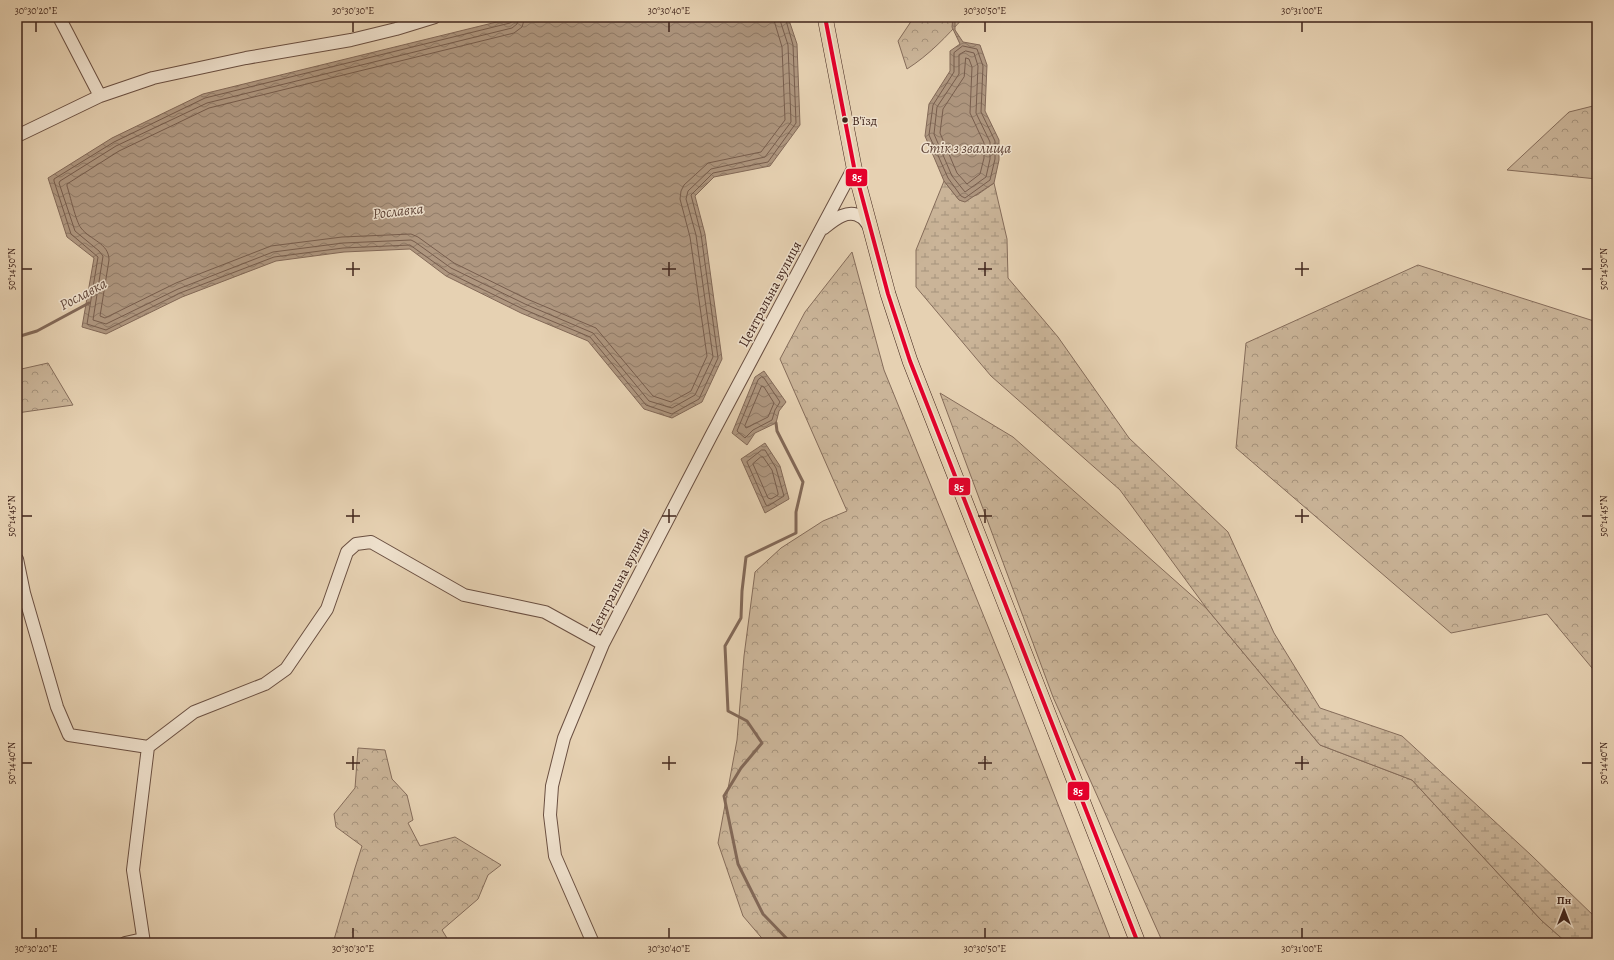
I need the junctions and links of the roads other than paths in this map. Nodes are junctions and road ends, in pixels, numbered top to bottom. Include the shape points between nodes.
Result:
1 (59, 17) edge
2 (435, 17) edge
3 (825, 17) edge
4 (100, 96) junction
5 (17, 136) edge
6 (854, 167) junction
7 (870, 227) junction
8 (820, 231) junction
9 (17, 559) edge
10 (29, 611) junction
11 (17, 612) edge
12 (603, 644) junction
13 (148, 747) junction
14 (144, 941) edge
15 (125, 943) edge
16 (593, 943) edge
17 (1138, 943) edge

1 - 4 street
2 - 4 street via 351,40 246,58 153,78
3 - 6 main road
4 - 5 street
6 - 7 main road
6 - 8 street, Центральна вулиця
7 - 8 street via 861,217 851,214 838,217
7 - 17 main road via 910,361
8 - 12 street, Центральна вулиця via 710,436
9 - 10 street
10 - 11 street
10 - 13 street via 57,707 69,735
12 - 13 street via 545,612 464,595 371,542 356,544 347,552 327,609 286,668 265,684 194,712
12 - 16 street, Центральна вулиця via 564,738 552,786 550,815 555,856
13 - 14 street via 133,870
14 - 15 street

